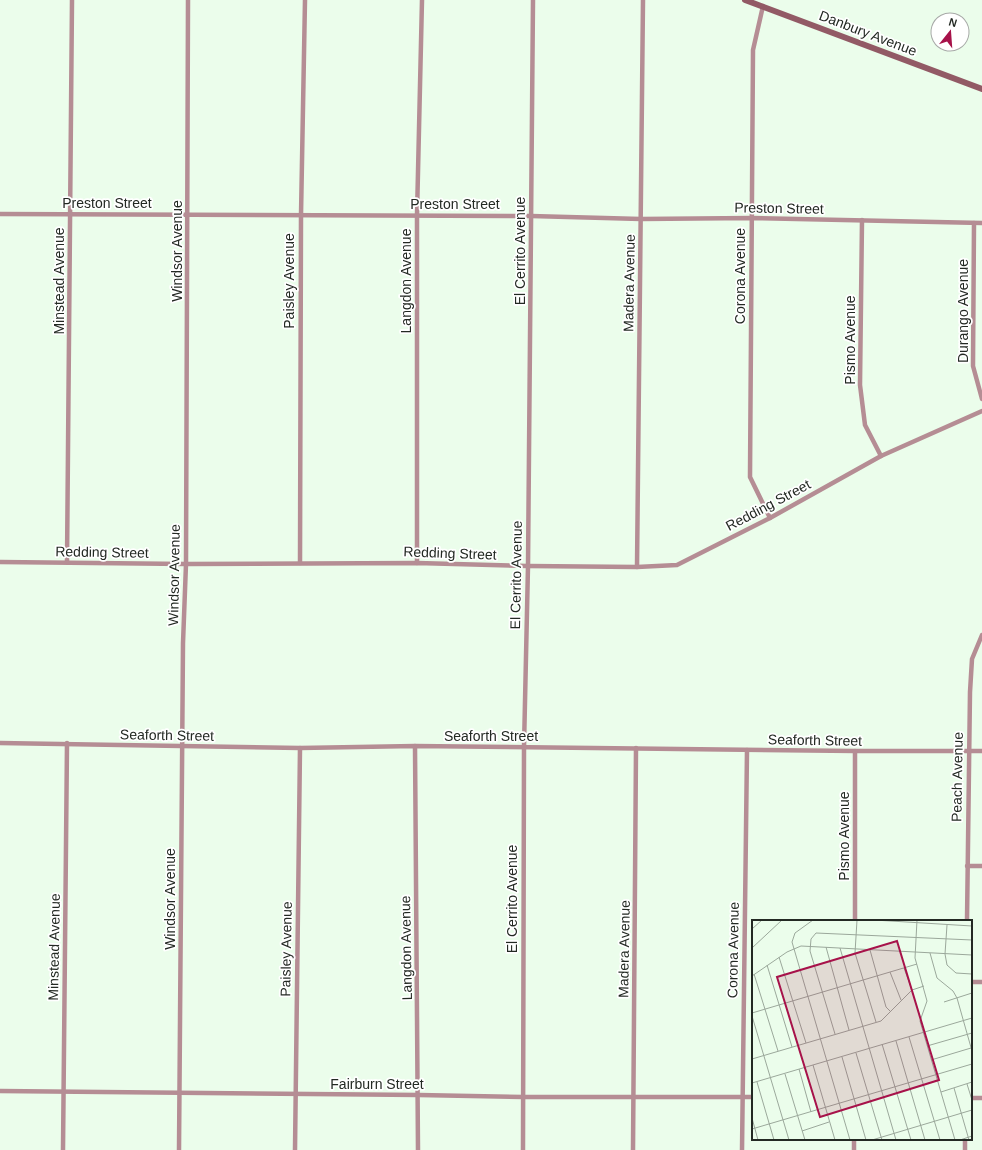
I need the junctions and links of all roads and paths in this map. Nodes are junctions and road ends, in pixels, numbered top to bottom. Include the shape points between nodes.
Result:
1 (72, 0) edge
2 (188, 0) edge
3 (305, 0) edge
4 (422, 0) edge
5 (533, 0) edge
6 (643, 0) edge
7 (745, 0) edge
8 (763, 6) junction
9 (982, 89) edge
10 (0, 214) edge
11 (70, 214) junction
12 (188, 215) junction
13 (300, 215) junction
14 (417, 215) junction
15 (531, 216) junction
16 (752, 218) junction
17 (640, 219) junction
18 (862, 220) junction
19 (974, 223) junction
20 (982, 223) edge
21 (982, 399) edge
22 (982, 411) edge
23 (881, 456) junction
24 (770, 518) junction
25 (0, 562) edge
26 (67, 562) junction
27 (417, 562) junction
28 (300, 563) junction
29 (186, 564) junction
30 (528, 566) junction
31 (637, 567) junction
32 (982, 635) edge
33 (0, 743) edge
34 (67, 743) junction
35 (182, 746) junction
36 (415, 746) junction
37 (524, 747) junction
38 (300, 748) junction
39 (636, 748) junction
40 (747, 750) junction
41 (855, 751) junction
42 (968, 751) junction
43 (982, 751) edge
44 (967, 866) junction
45 (982, 866) edge
46 (855, 920) edge
47 (966, 920) edge
48 (64, 1090) junction
49 (0, 1091) edge
50 (180, 1093) junction
51 (295, 1094) junction
52 (419, 1095) junction
53 (523, 1097) junction
54 (633, 1097) junction
55 (742, 1097) junction
56 (752, 1097) edge
57 (63, 1150) edge
58 (179, 1150) edge
59 (295, 1150) edge
60 (418, 1150) edge
61 (523, 1150) edge
62 (633, 1150) edge
63 (742, 1150) edge

1 - 11 street, Minstead Avenue
2 - 12 street, Windsor Avenue
3 - 13 street, Paisley Avenue
4 - 14 street, Langdon Avenue
5 - 15 street, El Cerrito Avenue
6 - 17 street, Madera Avenue
7 - 8 street, Danbury Avenue
8 - 9 street, Danbury Avenue
8 - 16 street, Corona Avenue via 753,50
10 - 11 street, Preston Street
11 - 12 street, Preston Street
11 - 26 street, Minstead Avenue
12 - 13 street, Preston Street
12 - 29 street, Windsor Avenue
13 - 14 street, Preston Street
13 - 28 street, Paisley Avenue
14 - 15 street, Preston Street
14 - 27 street, Langdon Avenue
15 - 17 street, Preston Street
15 - 30 street, El Cerrito Avenue
16 - 17 street, Preston Street
16 - 18 street, Preston Street
16 - 24 street, Corona Avenue via 750,477
17 - 31 street, Madera Avenue
18 - 19 street, Preston Street
18 - 23 street, Pismo Avenue via 860,385 865,425
19 - 20 street, Preston Street
19 - 21 street, Durango Avenue via 972,366
22 - 23 street, Redding Street
23 - 24 street, Redding Street
24 - 31 street, Redding Street via 677,565
25 - 26 street, Redding Street
26 - 29 street, Redding Street
27 - 28 street, Redding Street
27 - 30 street, Redding Street
28 - 29 street, Redding Street
29 - 35 street, Windsor Avenue
30 - 31 street, Redding Street
30 - 37 street, El Cerrito Avenue
32 - 42 street, Peach Avenue via 972,659
33 - 34 street, Seaforth Street
34 - 35 street, Seaforth Street
34 - 48 street, Minstead Avenue
35 - 38 street, Seaforth Street
35 - 50 street, Windsor Avenue
36 - 37 street, Seaforth Street
36 - 38 street, Seaforth Street
36 - 52 street, Langdon Avenue
37 - 39 street, Seaforth Street
37 - 53 street, El Cerrito Avenue
38 - 51 street, Paisley Avenue
39 - 40 street, Seaforth Street
39 - 54 street, Madera Avenue
40 - 41 street, Seaforth Street
40 - 55 street, Corona Avenue
41 - 42 street, Seaforth Street
41 - 46 street, Pismo Avenue
42 - 43 street, Seaforth Street
42 - 44 street, Peach Avenue
44 - 45 street
44 - 47 street, Peach Avenue
48 - 49 street, Fairburn Street
48 - 50 street, Fairburn Street
48 - 57 street, Minstead Avenue
50 - 51 street, Fairburn Street
50 - 58 street, Windsor Avenue
51 - 52 street, Fairburn Street
51 - 59 street, Paisley Avenue
52 - 53 street, Fairburn Street
52 - 60 street, Langdon Avenue
53 - 54 street, Fairburn Street
53 - 61 street, El Cerrito Avenue
54 - 55 street, Fairburn Street
54 - 62 street, Madera Avenue
55 - 56 street, Fairburn Street
55 - 63 street, Corona Avenue

